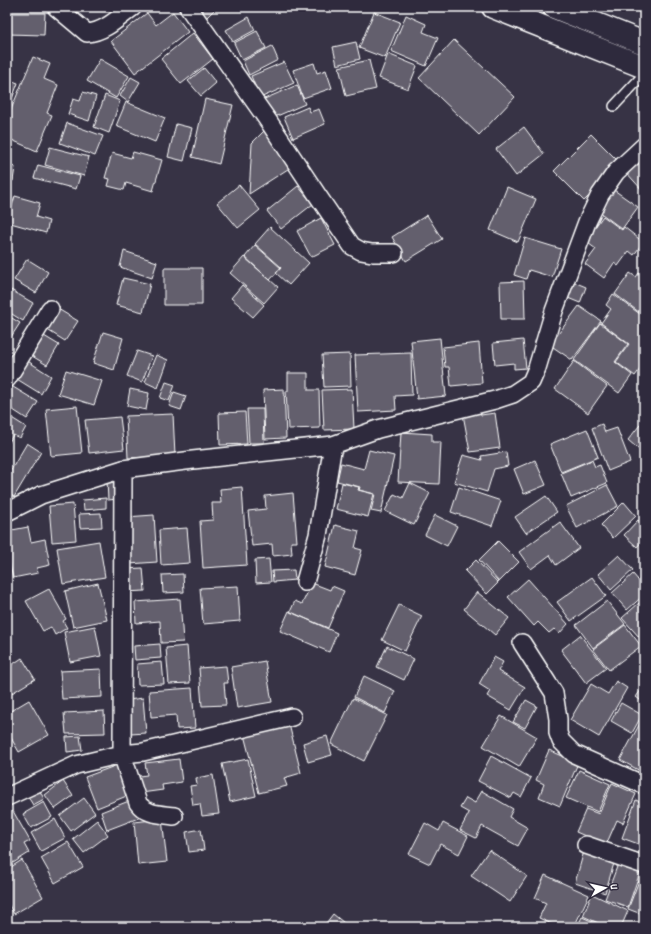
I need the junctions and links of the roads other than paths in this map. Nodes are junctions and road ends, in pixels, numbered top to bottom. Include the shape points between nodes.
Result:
1 (56, 7) edge
2 (133, 7) edge
3 (188, 7) edge
4 (492, 7) edge
5 (554, 7) edge
6 (644, 43) edge
7 (644, 67) edge
8 (644, 74) edge
9 (614, 106) dead end
10 (644, 146) edge
11 (394, 253) dead end
12 (50, 309) dead end
13 (7, 379) edge
14 (333, 445) junction
15 (122, 469) junction
16 (7, 512) edge
17 (305, 582) dead end
18 (522, 643) dead end
19 (292, 717) dead end
20 (122, 754) junction
21 (644, 785) edge
22 (7, 797) edge
23 (174, 816) dead end
24 (586, 845) dead end
25 (644, 865) edge

1 - 2 street via 87,34 106,27
3 - 11 street via 352,246 372,253
4 - 7 main road
5 - 6 main road
8 - 9 lane
10 - 14 street via 616,172 600,195 587,222 531,382 513,394 495,400 378,429
12 - 13 street
14 - 15 street
14 - 17 street via 318,535
15 - 16 street via 41,495
15 - 20 street
18 - 21 street via 554,693 561,741 574,754
19 - 20 street via 143,752
20 - 22 street via 76,765
20 - 23 street via 138,803 142,808 148,812
24 - 25 street

